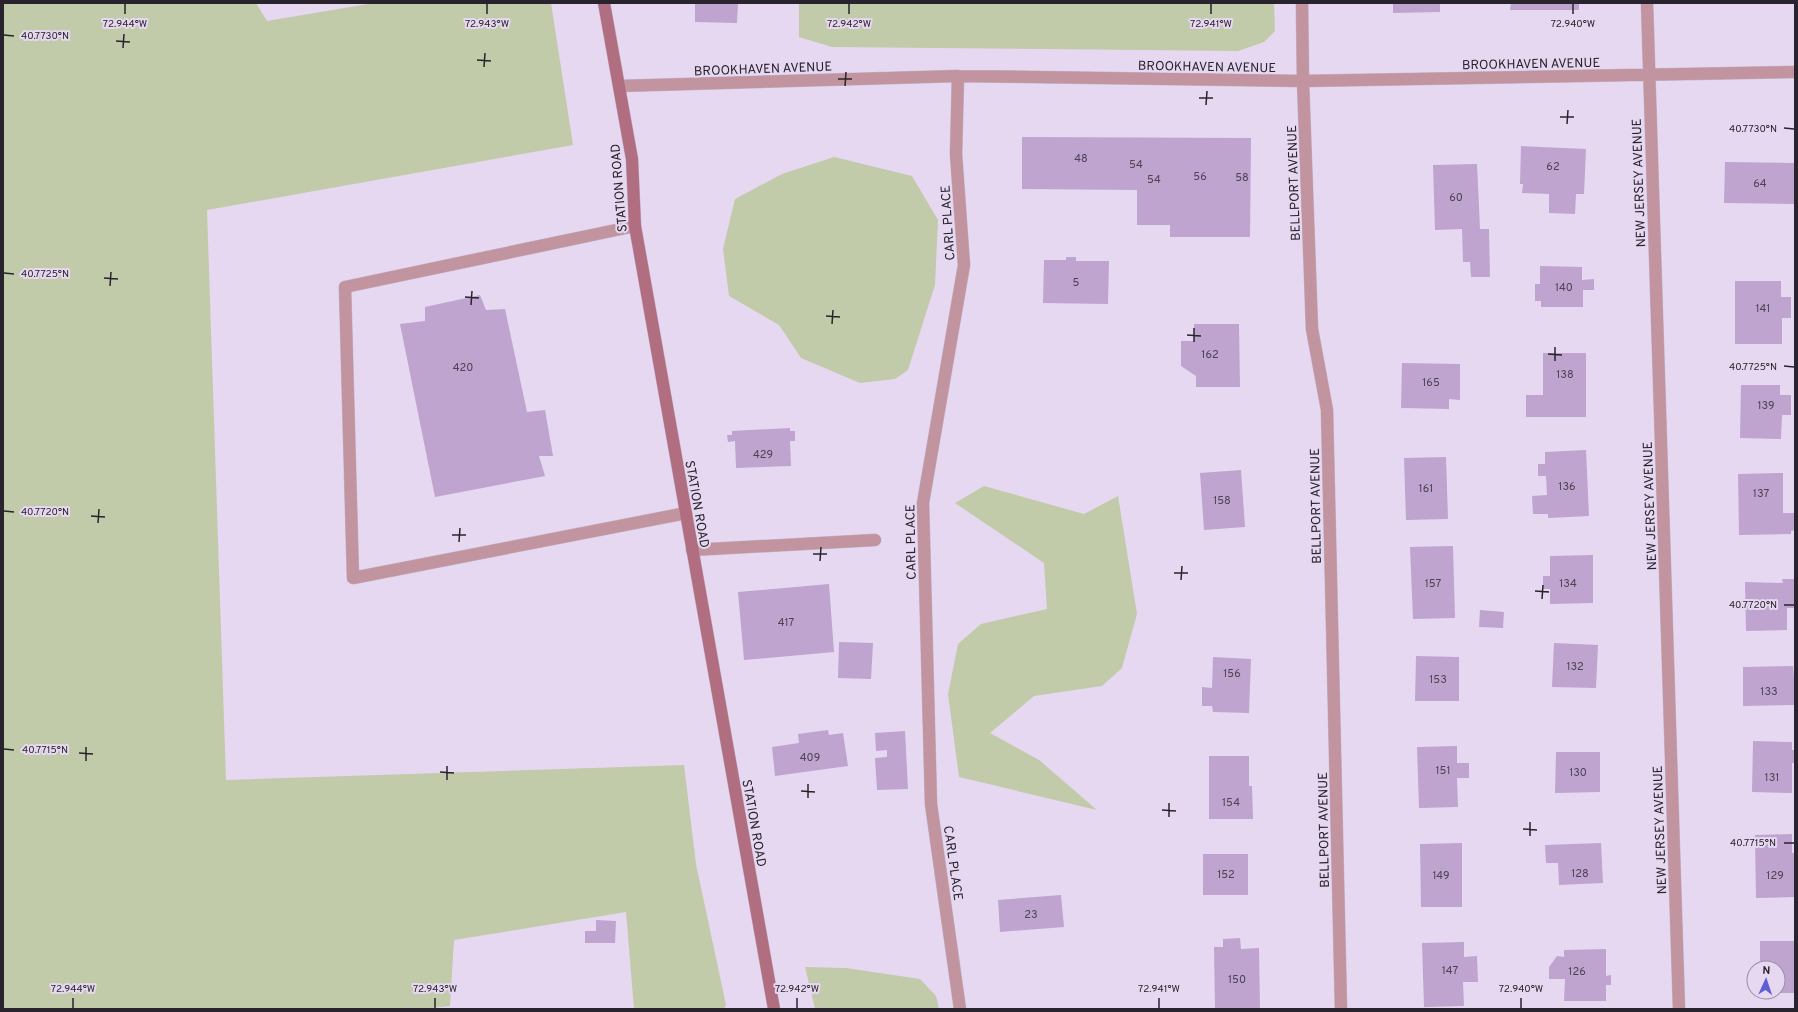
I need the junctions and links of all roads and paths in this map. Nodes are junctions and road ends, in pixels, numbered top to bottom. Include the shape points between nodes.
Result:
1 (604, 3) edge
2 (1302, 3) edge
3 (1647, 3) edge
4 (1795, 72) edge
5 (1648, 75) junction
6 (958, 76) junction
7 (1303, 81) junction
8 (619, 86) junction
9 (634, 226) junction
10 (686, 513) junction
11 (876, 540) dead end
12 (692, 550) junction
13 (774, 1009) edge
14 (960, 1009) edge
15 (1341, 1009) edge
16 (1679, 1009) edge

1 - 8 main road, STATION ROAD
2 - 7 street, BELLPORT AVENUE
3 - 5 street, NEW JERSEY AVENUE
4 - 5 street, BROOKHAVEN AVENUE
5 - 7 street, BROOKHAVEN AVENUE
5 - 16 street, NEW JERSEY AVENUE
6 - 7 street, BROOKHAVEN AVENUE
6 - 8 street, BROOKHAVEN AVENUE
6 - 14 street, CARL PLACE via 956,154 964,265 923,503 932,804
7 - 15 street, BELLPORT AVENUE via 1312,329 1327,410
8 - 9 main road, STATION ROAD via 632,159
9 - 10 main road, STATION ROAD
9 - 10 street via 345,287 353,578
10 - 12 main road, STATION ROAD
11 - 12 street
12 - 13 main road, STATION ROAD

